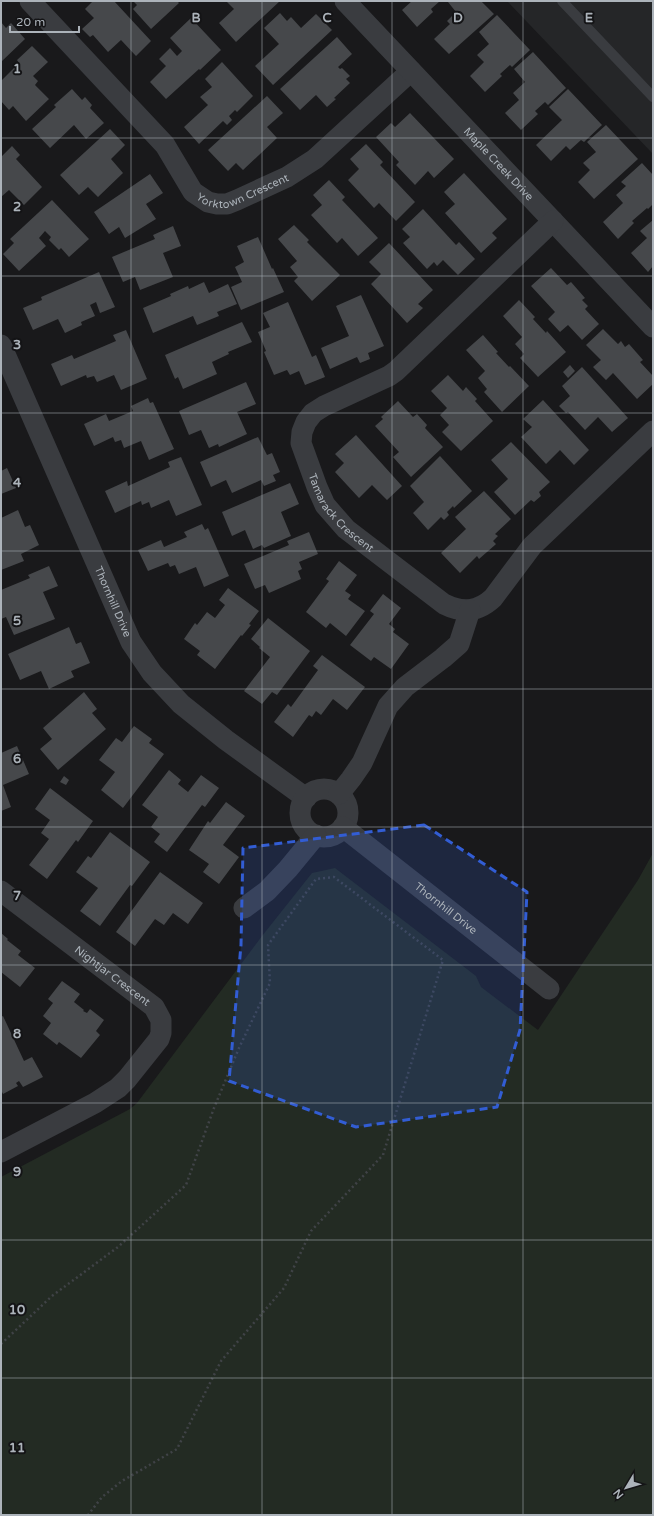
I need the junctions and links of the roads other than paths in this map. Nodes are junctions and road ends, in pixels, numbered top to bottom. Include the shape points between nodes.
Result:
1 (30, 1) edge
2 (345, 1) edge
3 (562, 1) edge
4 (411, 70) junction
5 (653, 97) edge
6 (553, 221) junction
7 (653, 327) edge
8 (1, 345) edge
9 (653, 431) edge
10 (470, 610) junction
11 (339, 794) junction
12 (306, 798) junction
13 (343, 828) junction
14 (316, 835) junction
15 (1, 891) edge
16 (244, 908) dead end
17 (549, 989) dead end
18 (1, 1152) edge

1 - 4 street, Yorktown Crescent via 165,145 193,192 208,202 217,204 237,200 301,169
2 - 4 street, Maple Creek Drive
3 - 5 lane
4 - 6 street, Maple Creek Drive
6 - 7 street, Maple Creek Drive
6 - 10 street, Tamarack Crescent via 396,371 324,406 310,417 302,432 301,444 325,505 346,529 444,604 452,608
8 - 12 street, Thornhill Drive via 131,642 152,673 181,704
9 - 10 street via 532,546 493,598 486,604
10 - 11 street via 459,644 405,687 388,706 362,763
11 - 12 street via 328,789 320,789
11 - 13 street via 348,812
12 - 14 street via 300,812 301,819 310,832
13 - 14 street via 331,836
13 - 17 street, Thornhill Drive
14 - 16 street via 267,891
15 - 18 street, Nightjar Crescent via 154,1007 162,1026 159,1039 118,1088 95,1103

